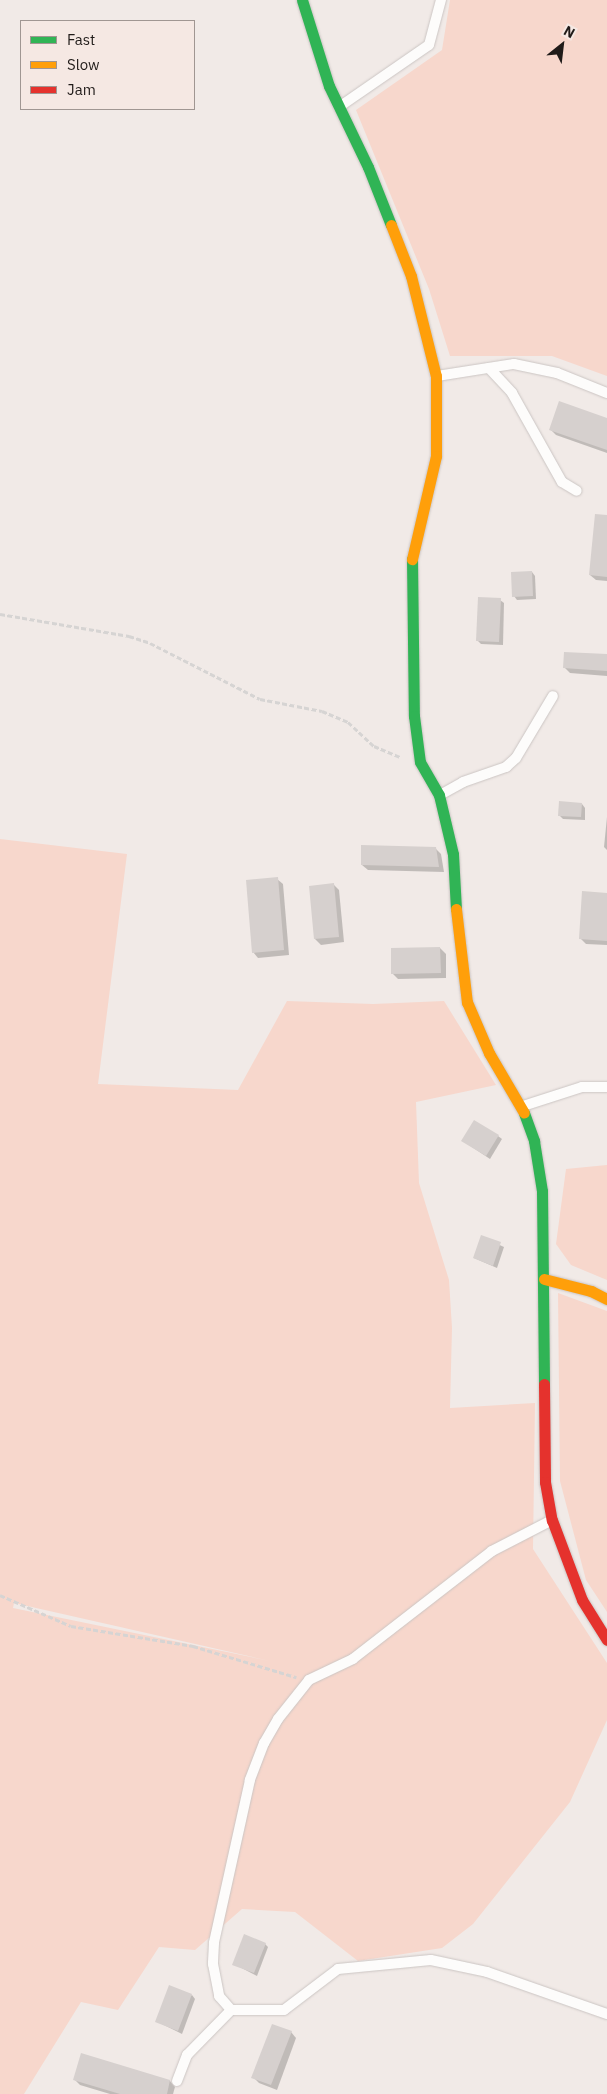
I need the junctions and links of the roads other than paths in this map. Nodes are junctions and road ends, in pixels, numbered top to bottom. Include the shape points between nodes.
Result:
1 (302, 0) edge
2 (441, 0) edge
3 (338, 107) junction
4 (489, 368) junction
5 (436, 376) junction
6 (607, 393) edge
7 (576, 491) dead end
8 (553, 696) dead end
9 (439, 796) junction
10 (607, 1087) edge
11 (522, 1106) junction
12 (544, 1278) junction
13 (607, 1299) edge
14 (552, 1520) junction
15 (607, 1640) edge
16 (231, 2010) junction
17 (607, 2014) edge
18 (177, 2081) dead end

1 - 3 street via 319,62
2 - 3 lane via 429,45
3 - 5 street via 392,223 412,276
4 - 5 lane
4 - 6 lane via 514,364 536,367
4 - 7 lane via 512,393 562,482
5 - 9 street via 436,456 412,553 414,716 420,762
8 - 9 lane via 516,758 506,767 463,782
9 - 11 street via 453,854 459,950 467,1002 489,1052
10 - 11 lane via 582,1087
11 - 12 street via 539,1163
12 - 13 street via 591,1291
12 - 14 street via 542,1440
14 - 15 street via 582,1600
14 - 16 lane via 492,1550 361,1654 309,1680 264,1742 250,1780 214,1943 213,1964 219,1996
16 - 17 lane via 284,2010 338,1970 432,1960 487,1972
16 - 18 lane via 187,2055

